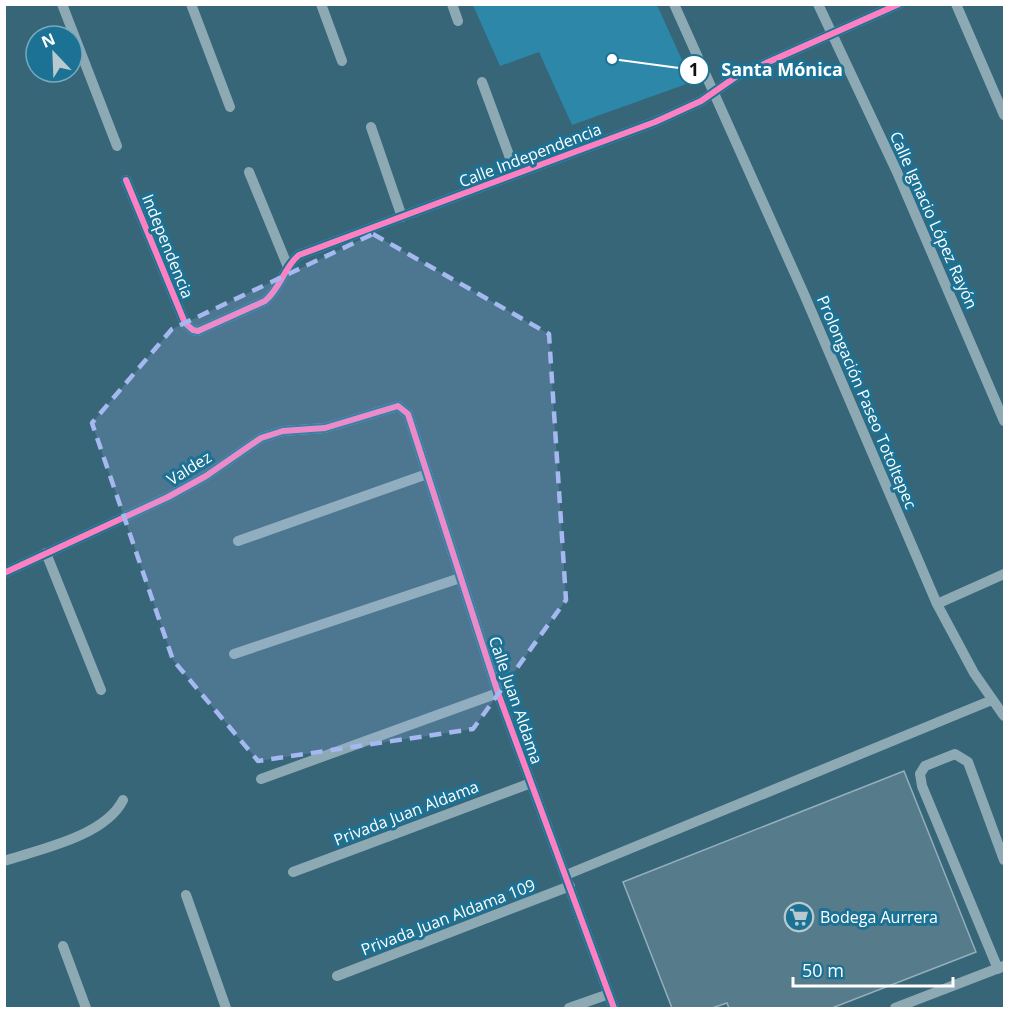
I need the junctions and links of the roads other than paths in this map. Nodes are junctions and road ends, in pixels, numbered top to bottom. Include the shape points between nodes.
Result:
1 (62, 4) edge
2 (191, 4) edge
3 (321, 4) edge
4 (452, 4) edge
5 (674, 4) edge
6 (818, 4) edge
7 (899, 4) edge
8 (956, 4) edge
9 (458, 21) dead end
10 (832, 34) junction
11 (342, 61) dead end
12 (482, 82) dead end
13 (713, 93) junction
14 (230, 107) dead end
15 (1005, 115) edge
16 (371, 127) dead end
17 (117, 146) dead end
18 (249, 172) dead end
19 (516, 174) junction
20 (126, 180) dead end
21 (402, 217) junction
22 (288, 267) junction
23 (185, 322) joint
24 (393, 406) joint
25 (1005, 421) edge
26 (427, 474) junction
27 (238, 541) dead end
28 (46, 553) junction
29 (4, 573) edge
30 (1005, 574) edge
31 (460, 578) junction
32 (937, 604) junction
33 (234, 654) dead end
34 (101, 690) dead end
35 (498, 693) junction
36 (992, 700) junction
37 (1005, 716) edge
38 (261, 779) dead end
39 (531, 783) junction
40 (123, 800) dead end
41 (1005, 860) edge
42 (4, 861) edge
43 (293, 872) dead end
44 (566, 875) junction
45 (570, 886) junction
46 (186, 895) dead end
47 (63, 946) dead end
48 (1001, 968) edge
49 (337, 976) dead end
50 (609, 994) junction
51 (86, 1008) edge
52 (226, 1008) edge
53 (569, 1008) edge
54 (614, 1008) edge
55 (895, 1008) edge

1 - 17 street
2 - 14 street
3 - 11 street
4 - 9 street
5 - 13 street, Prolongación Paseo Totoltepec
6 - 10 street, Calle Ignacio López Rayón
7 - 10 street, Calle Independencia
8 - 15 street
10 - 13 street, Calle Independencia via 737,76
10 - 25 street, Calle Ignacio López Rayón via 897,172
12 - 19 street
13 - 19 street, Calle Independencia via 655,123
13 - 32 street, Prolongación Paseo Totoltepec
16 - 21 street
18 - 22 street
19 - 21 street, Calle Independencia
20 - 23 street, Independencia
21 - 22 street, Calle Independencia via 299,255
22 - 23 street, Calle Independencia via 266,301 198,331 188,328
24 - 26 street, Calle Juan Aldama via 408,414
24 - 28 street, Valdez via 325,428 283,431 261,438 168,497
26 - 27 street
26 - 31 street, Calle Juan Aldama
28 - 29 street, Valdez
28 - 34 street
30 - 32 street
31 - 33 street
31 - 35 street, Calle Juan Aldama
32 - 36 street, Prolongación Paseo Totoltepec
35 - 38 street
35 - 39 street, Calle Juan Aldama
36 - 37 street, Prolongación Paseo Totoltepec
36 - 44 street
39 - 43 street, Privada Juan Aldama
39 - 44 street, Calle Juan Aldama
40 - 42 street via 110,819 94,828
41 - 48 street via 968,762 955,754 925,766 920,774 922,786
44 - 45 street, Calle Juan Aldama
45 - 49 street, Privada Juan Aldama 109
45 - 50 street, Calle Juan Aldama
46 - 52 street
47 - 51 street
48 - 55 street
50 - 53 street
50 - 54 street, Calle Juan Aldama

